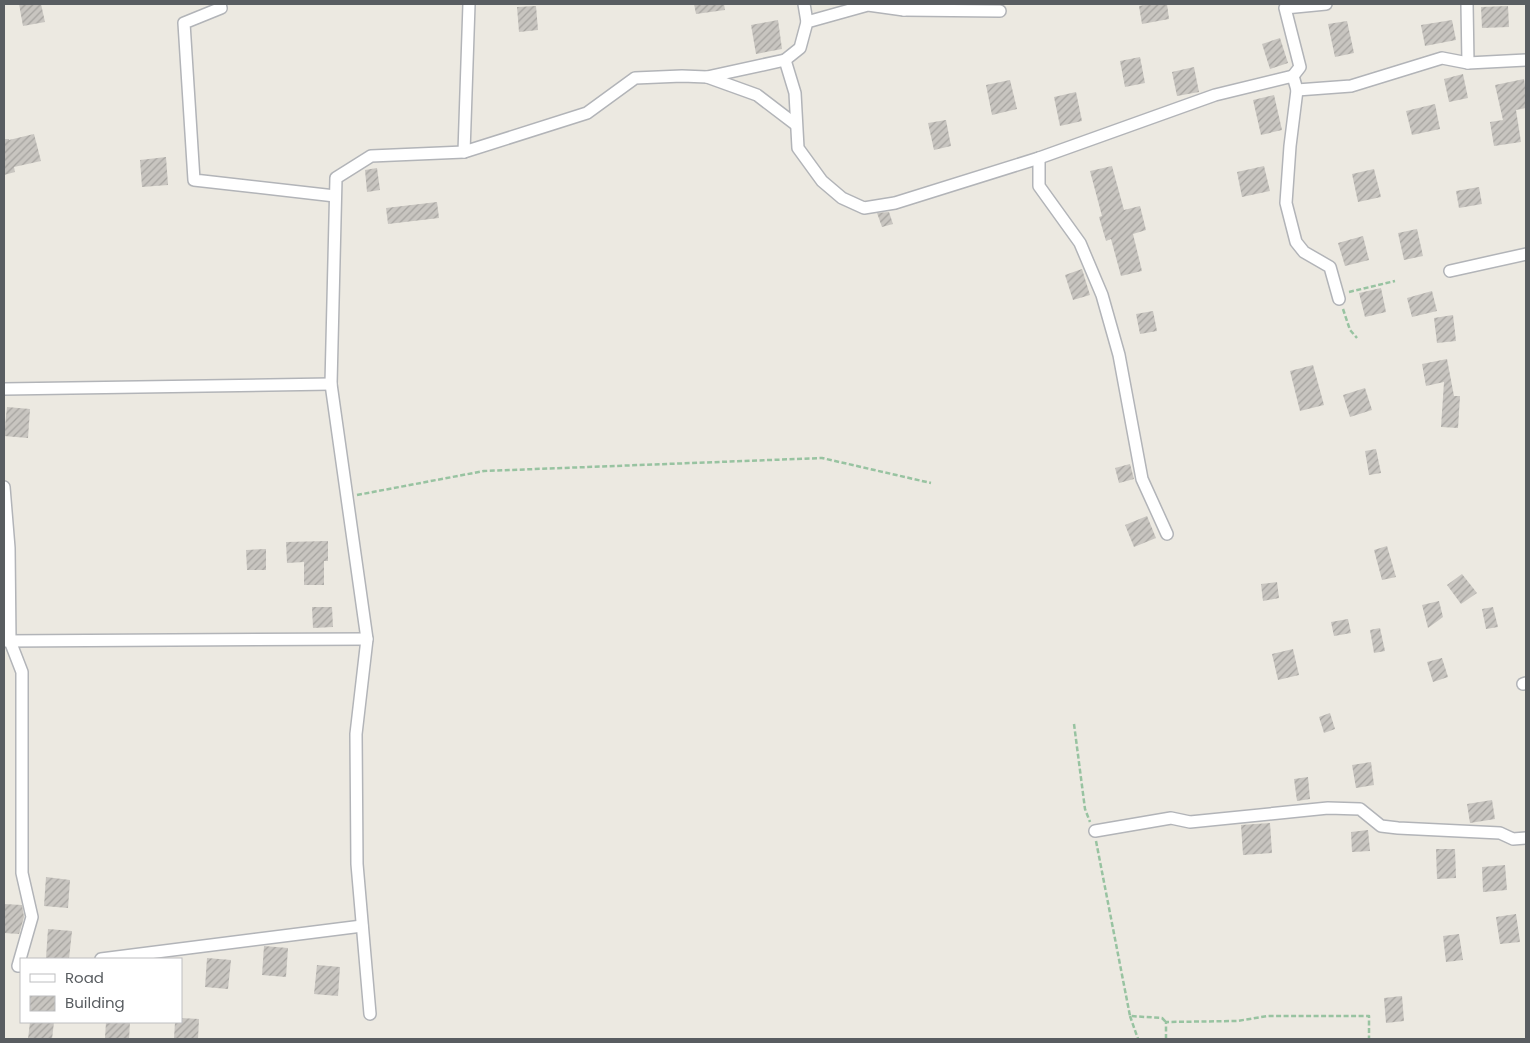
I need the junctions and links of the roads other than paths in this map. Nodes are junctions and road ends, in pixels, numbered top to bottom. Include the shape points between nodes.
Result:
1 (220, 4) edge
2 (469, 4) edge
3 (804, 4) edge
4 (1326, 4) edge
5 (1467, 4) edge
6 (903, 7) edge
7 (1000, 10) dead end
8 (807, 22) junction
9 (785, 60) junction
10 (1526, 60) edge
11 (1468, 63) junction
12 (1293, 76) junction
13 (707, 77) junction
14 (1297, 90) junction
15 (796, 124) junction
16 (464, 152) junction
17 (1038, 158) junction
18 (335, 196) junction
19 (1526, 254) edge
20 (1450, 271) dead end
21 (1338, 297) road end
22 (331, 384) junction
23 (4, 390) edge
24 (4, 487) edge
25 (1167, 534) dead end
26 (367, 639) junction
27 (7, 641) edge
28 (1094, 831) road end
29 (1526, 838) edge
30 (362, 926) junction
31 (20, 958) edge
32 (109, 958) edge
33 (370, 1014) dead end

1 - 18 street via 221,8 184,24 194,180
2 - 16 street
3 - 8 street
4 - 12 street via 1285,8 1300,67
5 - 11 street
6 - 7 street
6 - 8 street via 868,5
8 - 9 street via 800,48
9 - 13 street
9 - 15 street via 795,93
10 - 11 street
11 - 14 street via 1442,58 1350,86
12 - 14 street
12 - 17 street via 1215,95
13 - 15 street via 757,95
13 - 16 street via 635,78 587,113
14 - 21 street via 1286,203 1296,242 1304,252 1330,267
15 - 17 street via 798,148 822,181 842,198 864,208 895,202
16 - 18 street via 371,156 336,178
17 - 25 street via 1039,186 1080,243 1102,295 1119,355 1142,479
18 - 22 street
19 - 20 street
22 - 23 street
22 - 26 street
24 - 27 street via 8,548
26 - 27 street
26 - 30 street via 356,734 357,864
27 - 31 street via 22,672 22,873 32,918
28 - 29 street via 1171,818 1190,822 1328,808 1360,809 1381,826 1500,833
30 - 32 street
30 - 33 street

